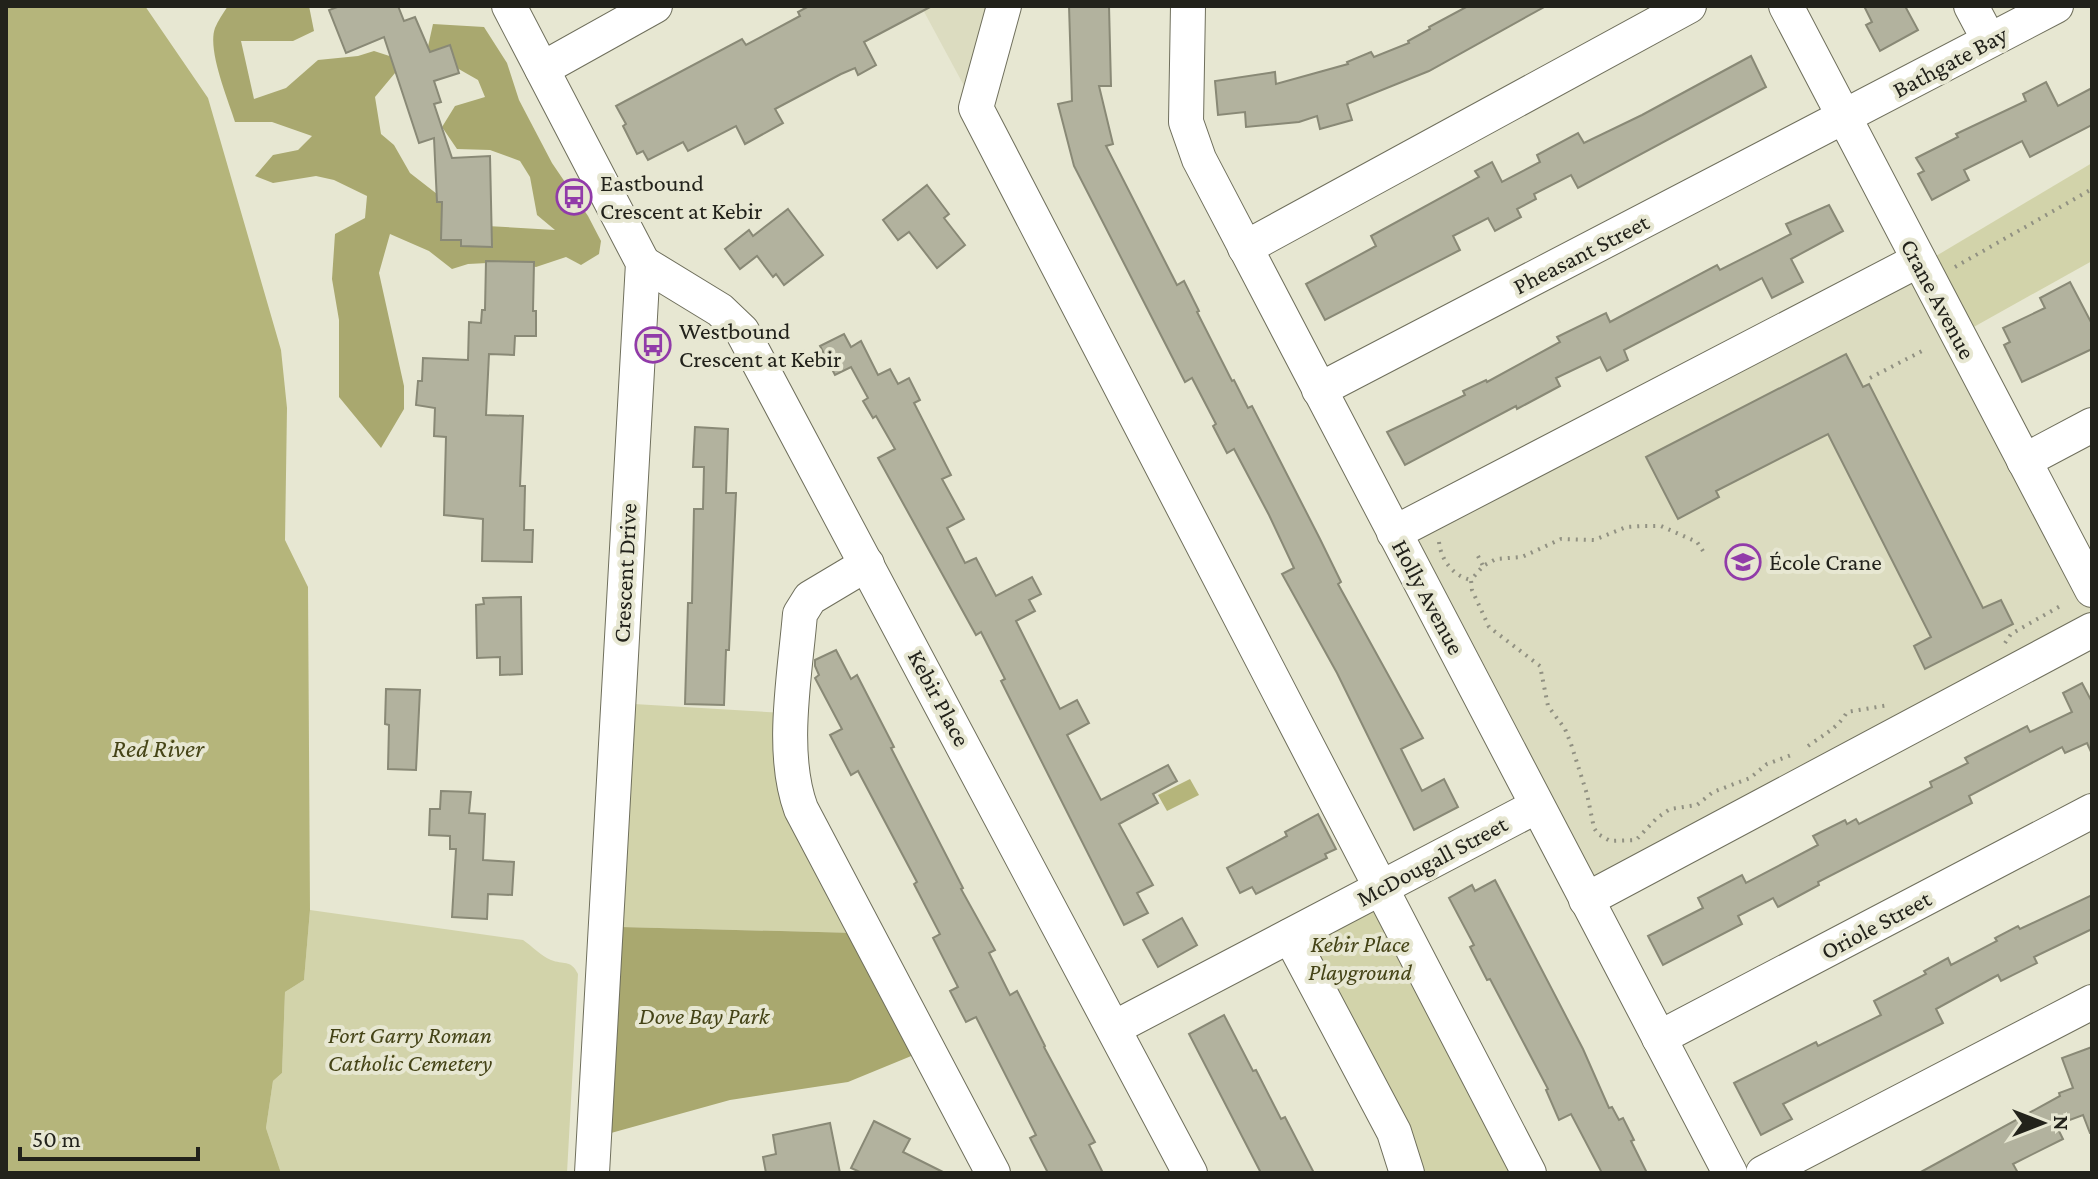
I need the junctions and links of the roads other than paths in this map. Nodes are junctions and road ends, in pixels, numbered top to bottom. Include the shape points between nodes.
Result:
1 (509, 6) edge
2 (655, 6) edge
3 (1004, 6) edge
4 (1188, 6) edge
5 (1689, 6) edge
6 (1786, 6) edge
7 (1971, 6) edge
8 (2056, 6) edge
9 (1989, 40) junction
10 (542, 69) junction
11 (1843, 117) junction
12 (1245, 248) junction
13 (643, 263) junction
14 (1923, 272) junction
15 (1319, 390) junction
16 (2092, 425) edge
17 (2024, 461) junction
18 (1394, 533) junction
19 (867, 564) junction
20 (2077, 598) edge
21 (2092, 630) edge
22 (1537, 806) junction
23 (2092, 811) edge
24 (1382, 887) junction
25 (1586, 900) junction
26 (1290, 936) junction
27 (2092, 1002) edge
28 (1114, 1028) junction
29 (1659, 1038) junction
30 (592, 1173) edge
31 (993, 1173) edge
32 (1190, 1173) edge
33 (1407, 1173) edge
34 (1529, 1173) edge
35 (1730, 1173) edge
36 (1763, 1173) edge

1 - 10 street
2 - 10 street
3 - 24 street via 976,108
4 - 12 street, Holly Avenue via 1186,122
5 - 12 street
6 - 11 street, Crane Avenue
7 - 9 street
8 - 9 street, Bathgate Bay
9 - 11 street, Bathgate Bay
10 - 13 street
11 - 14 street, Crane Avenue
11 - 15 street, Pheasant Street
12 - 15 street, Holly Avenue
13 - 19 street, Kebir Place via 720,310 742,331
13 - 30 street, Crescent Drive
14 - 17 street, Crane Avenue
14 - 18 street
15 - 18 street, Holly Avenue
16 - 17 street
17 - 20 street, Crane Avenue
18 - 22 street, Holly Avenue
19 - 28 street, Kebir Place
19 - 31 street via 810,598 800,614 790,756 793,789
21 - 25 street
22 - 24 street, McDougall Street
22 - 25 street, Holly Avenue
23 - 29 street, Oriole Street
24 - 26 street, McDougall Street
24 - 34 street
25 - 29 street, Holly Avenue
26 - 28 street, McDougall Street
26 - 33 street via 1394,1132
27 - 36 street
28 - 32 street, Kebir Place
29 - 35 street, Holly Avenue

